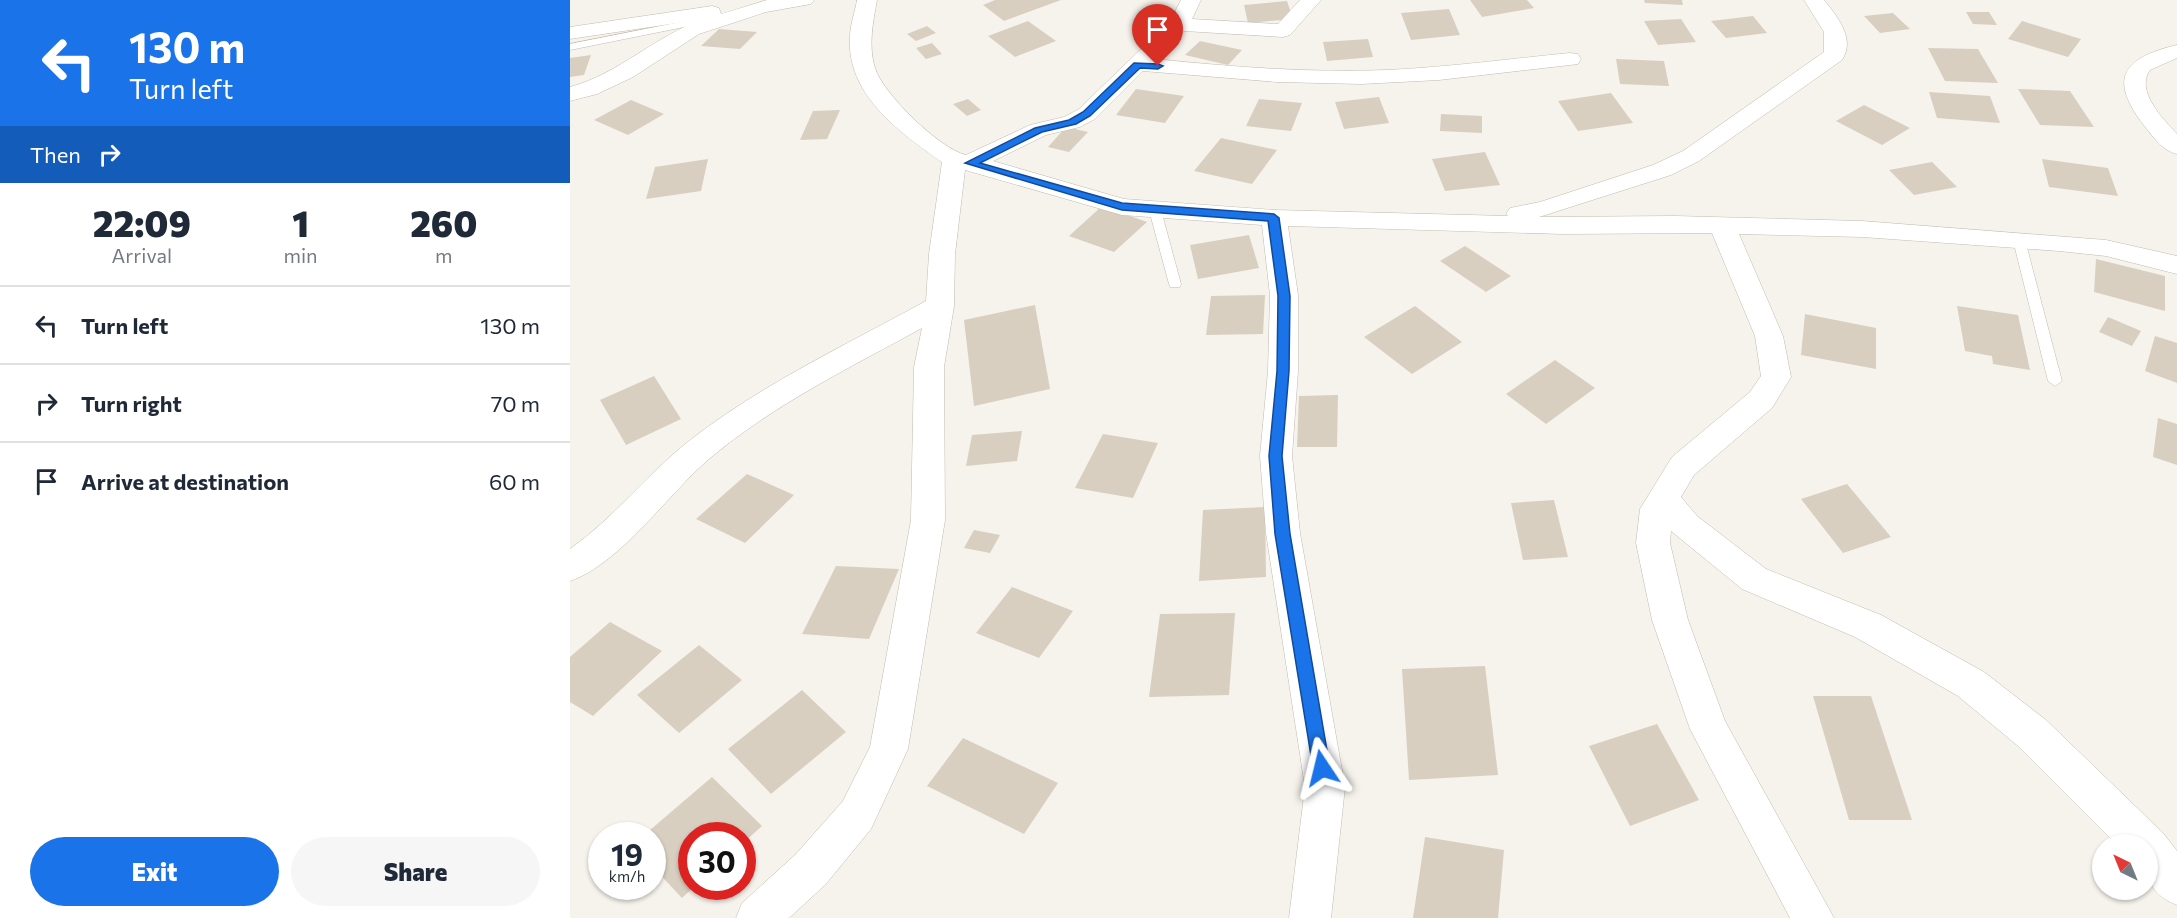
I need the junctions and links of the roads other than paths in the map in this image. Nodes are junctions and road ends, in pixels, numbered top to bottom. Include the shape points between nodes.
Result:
1 (804, 0) edge
2 (867, 0) edge
3 (1191, 0) edge
4 (1311, 0) edge
5 (1814, 0) edge
6 (762, 7) junction
7 (1179, 24) junction
8 (570, 33) edge
9 (570, 47) edge
10 (2177, 51) edge
11 (1570, 59) dead end
12 (1138, 64) junction
13 (576, 94) edge
14 (2177, 147) edge
15 (962, 161) junction
16 (1155, 210) junction
17 (1274, 218) junction
18 (1485, 222) junction
19 (1722, 225) junction
20 (2019, 240) junction
21 (2177, 265) edge
22 (1175, 284) dead end
23 (940, 306) junction
24 (2055, 381) dead end
25 (1664, 498) junction
26 (573, 557) edge
27 (2134, 834) edge
28 (2158, 860) edge
29 (2177, 884) edge
30 (757, 918) edge
31 (1310, 918) edge
32 (1814, 918) edge

1 - 6 street
2 - 15 street via 860,37 864,69 887,107 921,137
3 - 7 street
4 - 7 street via 1283,31
5 - 18 street via 1835,31 1838,45 1834,55 1691,156 1662,170 1546,208
6 - 8 street
6 - 9 lane
6 - 13 street via 692,30 657,54
7 - 12 street
10 - 14 street via 2142,65 2134,75 2133,86 2163,135
11 - 12 street via 1358,78 1236,75
12 - 15 street via 1087,114
15 - 16 street via 1122,207
15 - 23 street via 942,254
16 - 17 street
16 - 22 lane
17 - 18 street
17 - 31 street via 1284,296 1276,456 1282,534 1325,787
18 - 19 street via 1563,226
19 - 20 street via 1862,229
19 - 25 street via 1769,336 1776,376 1761,400 1683,466
20 - 21 street via 2106,248
20 - 24 lane
23 - 26 street via 771,401 699,450
23 - 30 street via 929,367 928,520 889,749 857,815 810,870
25 - 27 street via 1685,525 1754,579 1868,626 1971,684 2032,734
25 - 32 street via 1656,509 1653,543 1670,620 1697,696 1709,729
28 - 29 street

